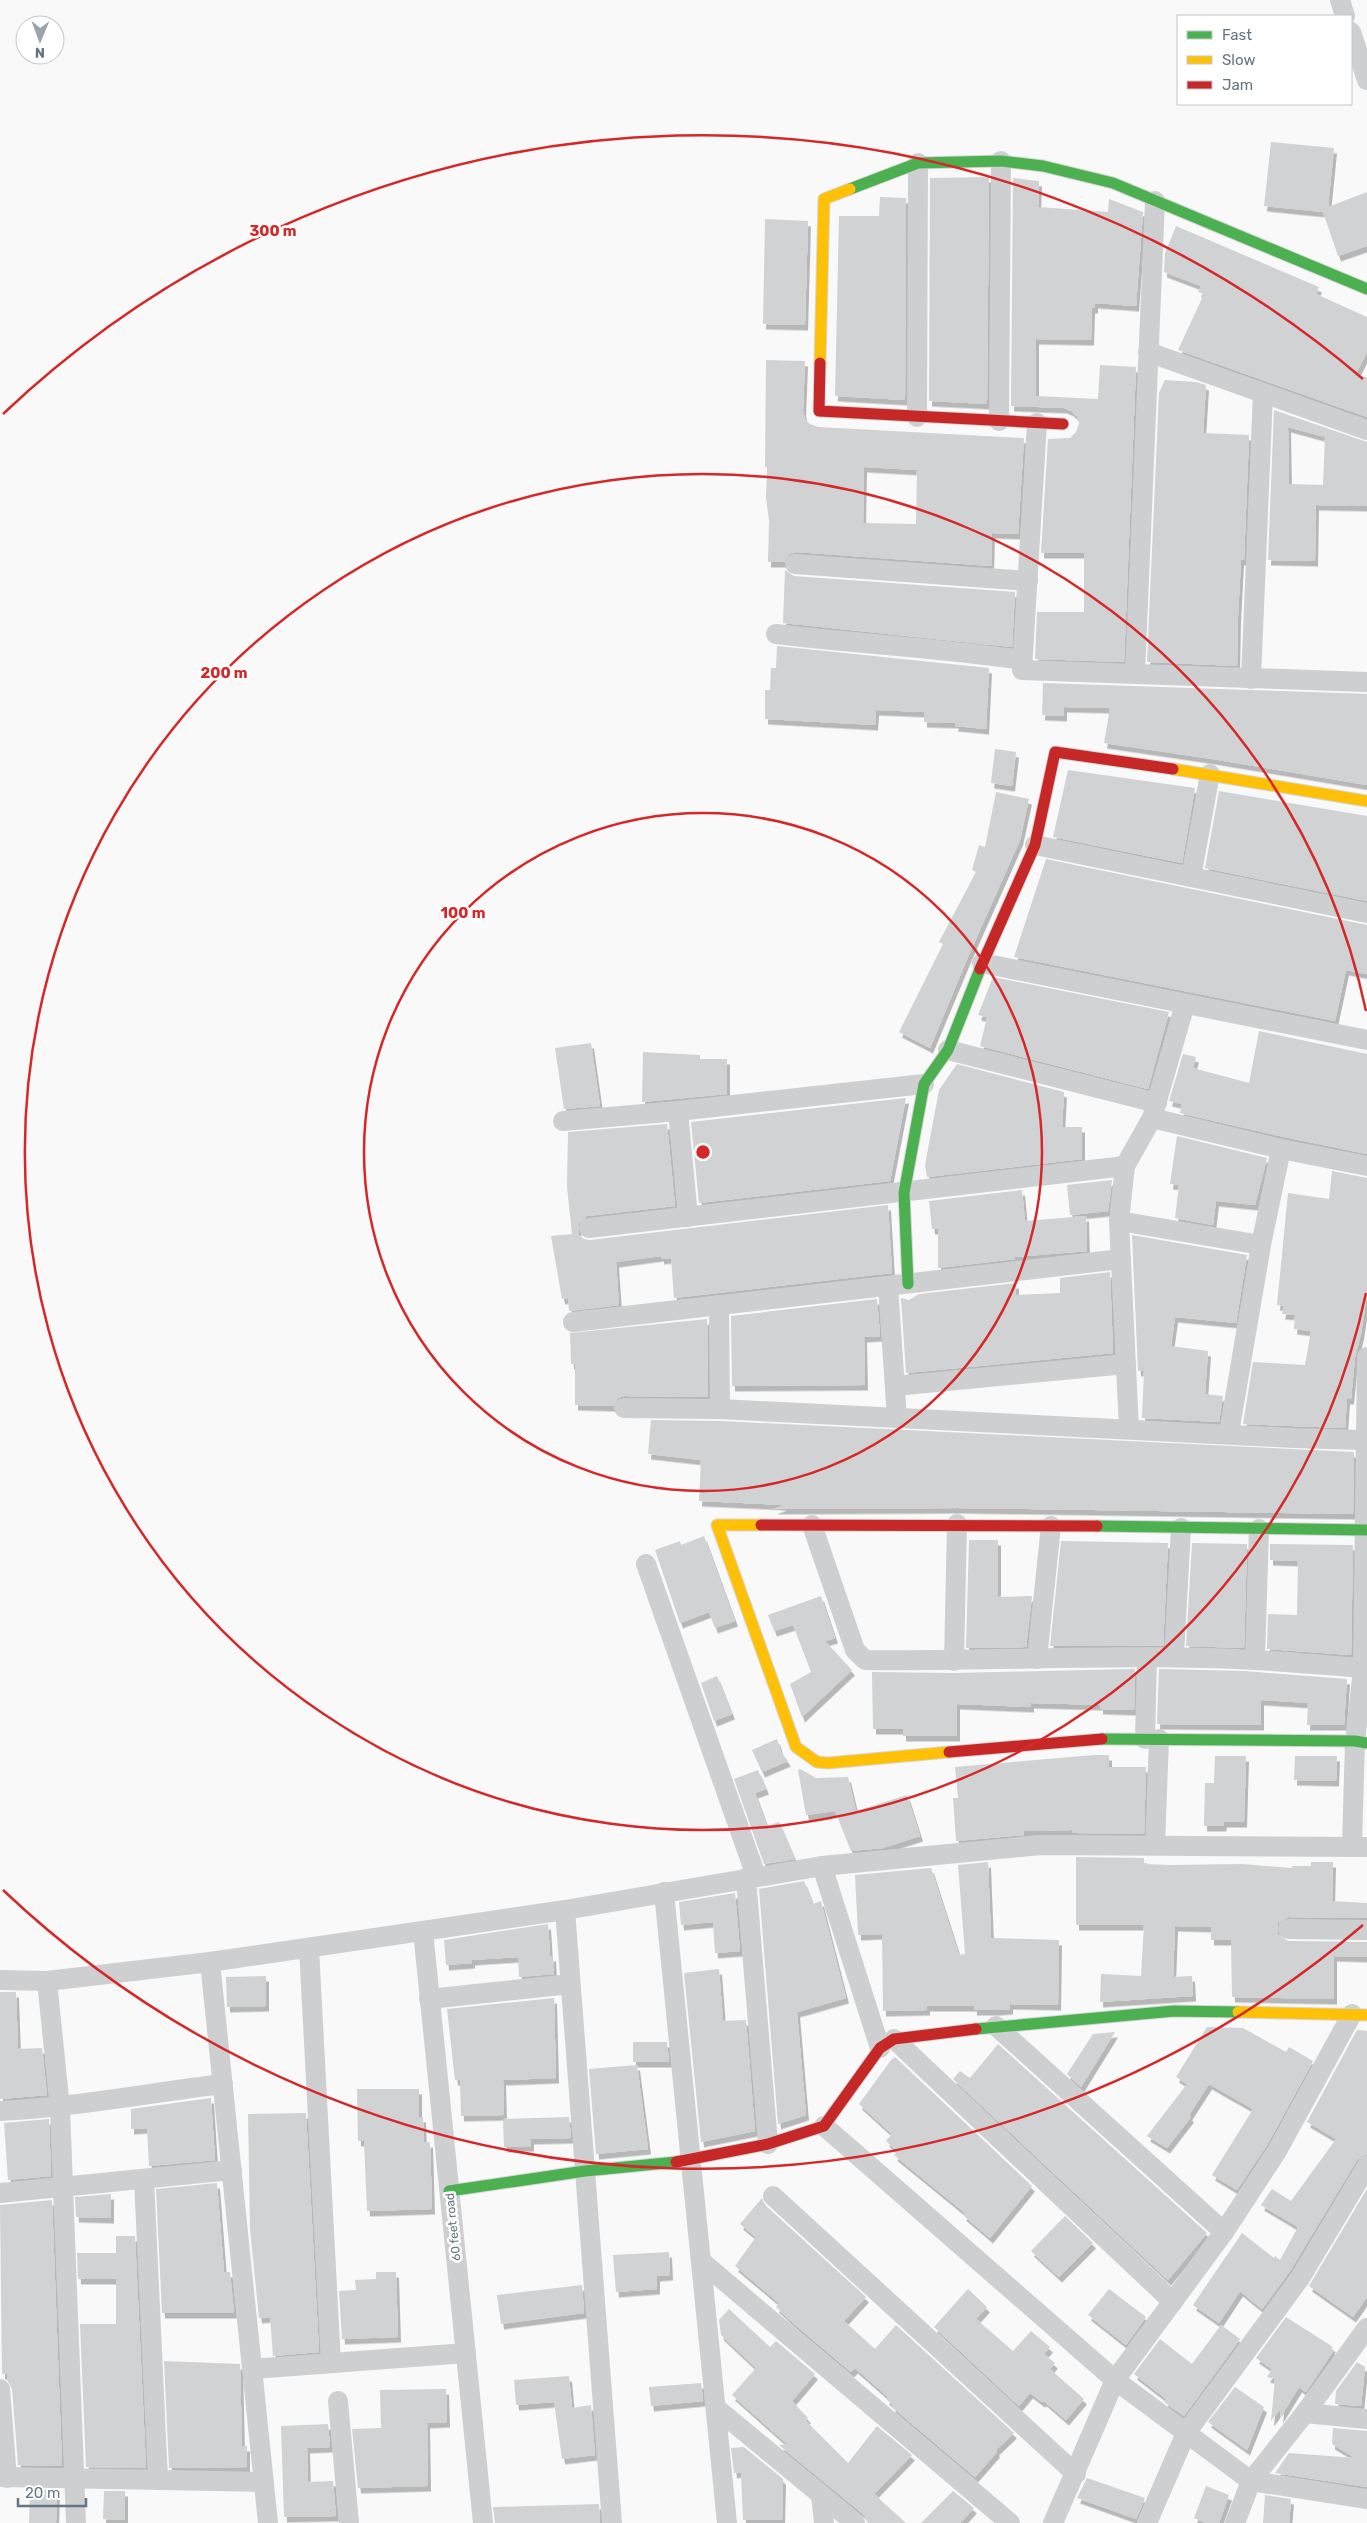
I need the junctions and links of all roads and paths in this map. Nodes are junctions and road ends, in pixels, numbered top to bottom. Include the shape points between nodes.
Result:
1 (1340, 0) edge
2 (1345, 15) edge
3 (1352, 35) edge
4 (1367, 80) edge
5 (1001, 161) junction
6 (918, 163) junction
7 (1155, 201) junction
8 (1367, 290) edge
9 (1148, 352) junction
10 (1263, 393) junction
11 (917, 417) junction
12 (999, 421) junction
13 (1037, 423) junction
14 (1063, 424) dead end
15 (1367, 430) edge
16 (796, 564) dead end
17 (1028, 581) junction
18 (776, 634) dead end
19 (1022, 660) junction
20 (1135, 674) junction
21 (1251, 678) junction
22 (1367, 682) edge
23 (1210, 774) junction
24 (1367, 801) edge
25 (1035, 845) junction
26 (1191, 877) junction
27 (1367, 913) edge
28 (982, 963) junction
29 (1185, 1004) junction
30 (1367, 1040) edge
31 (948, 1050) junction
32 (924, 1084) junction
33 (1154, 1110) junction
34 (678, 1111) junction
35 (563, 1121) dead end
36 (1281, 1149) junction
37 (1125, 1166) junction
38 (1367, 1166) edge
39 (904, 1193) junction
40 (688, 1217) junction
41 (1119, 1221) junction
42 (589, 1228) dead end
43 (1261, 1245) junction
44 (1121, 1259) junction
45 (898, 1285) junction
46 (719, 1306) junction
47 (573, 1322) dead end
48 (1367, 1358) edge
49 (1126, 1364) junction
50 (895, 1386) junction
51 (624, 1408) dead end
52 (720, 1410) junction
53 (897, 1418) junction
54 (1129, 1429) junction
55 (1229, 1433) junction
56 (1364, 1440) junction
57 (957, 1524) junction
58 (812, 1525) junction
59 (1051, 1526) junction
60 (1181, 1528) junction
61 (1259, 1529) junction
62 (1366, 1530) edge
63 (646, 1564) dead end
64 (1174, 1656) junction
65 (1147, 1657) junction
66 (1037, 1659) junction
67 (1255, 1660) junction
68 (954, 1661) junction
69 (1365, 1669) edge
70 (1152, 1739) junction
71 (1361, 1742) edge
72 (1155, 1845) junction
73 (1359, 1846) edge
74 (822, 1866) junction
75 (751, 1877) junction
76 (664, 1892) junction
77 (565, 1910) junction
78 (1288, 1929) dead end
79 (1367, 1930) edge
80 (423, 1931) junction
81 (309, 1948) junction
82 (210, 1962) junction
83 (0, 1980) edge
84 (47, 1981) junction
85 (570, 1984) junction
86 (429, 1998) junction
87 (1359, 2015) edge
88 (996, 2026) junction
89 (887, 2044) junction
90 (223, 2084) junction
91 (60, 2108) junction
92 (0, 2111) edge
93 (824, 2126) junction
94 (768, 2144) junction
95 (691, 2160) junction
96 (1367, 2166) edge
97 (232, 2170) junction
98 (584, 2171) junction
99 (144, 2179) junction
100 (63, 2187) junction
101 (449, 2191) junction
102 (0, 2193) edge
103 (773, 2196) dead end
104 (1224, 2232) junction
105 (702, 2262) junction
106 (1173, 2302) junction
107 (1367, 2328) edge
108 (466, 2353) junction
109 (331, 2363) junction
110 (252, 2369) junction
111 (1115, 2380) junction
112 (0, 2389) edge
113 (338, 2401) dead end
114 (716, 2408) junction
115 (1305, 2413) junction
116 (1367, 2420) edge
117 (1186, 2433) junction
118 (1076, 2474) junction
119 (4, 2478) edge
120 (74, 2479) junction
121 (158, 2480) junction
122 (1251, 2481) junction
123 (264, 2482) junction
124 (821, 2495) junction
125 (1367, 2499) edge
126 (76, 2523) edge
127 (268, 2523) edge
128 (349, 2523) edge
129 (483, 2523) edge
130 (612, 2523) edge
131 (727, 2523) edge
132 (824, 2523) edge
133 (855, 2523) edge
134 (1010, 2523) edge
135 (1053, 2523) edge
136 (1147, 2523) edge
137 (1235, 2523) edge

1 - 2 street
3 - 4 street
5 - 6 street
5 - 7 street via 1043,166 1113,183
5 - 12 street
6 - 11 street
6 - 11 street via 824,199 819,411
7 - 8 street
7 - 9 street
9 - 10 street
9 - 20 street
10 - 15 street
10 - 21 street
11 - 12 street
12 - 13 street
13 - 14 street
13 - 17 street
16 - 17 street
17 - 19 street
18 - 19 street
19 - 20 street via 1022,670
20 - 21 street
21 - 22 street
23 - 24 street
23 - 25 street via 1055,752
23 - 26 street
25 - 26 street
25 - 28 street
26 - 27 street
28 - 29 street
28 - 31 street
29 - 30 street
29 - 33 street
31 - 32 street
31 - 33 street
32 - 34 street
32 - 39 street
33 - 36 street
33 - 37 street
34 - 35 street
34 - 40 street
36 - 38 street
36 - 43 street
37 - 39 street
37 - 41 street
39 - 40 street
39 - 45 street
40 - 42 street
41 - 43 street
41 - 44 street
43 - 55 street
44 - 45 street
44 - 49 street
45 - 46 street
45 - 50 street
46 - 47 street
46 - 52 street
48 - 56 street
49 - 50 street
49 - 54 street
50 - 53 street
51 - 52 street
52 - 53 street
53 - 54 street
54 - 55 street
55 - 56 street
56 - 62 street
57 - 58 street
57 - 59 street
57 - 68 street
58 - 68 street via 855,1650 861,1658
58 - 70 street via 717,1525 796,1746 804,1754 817,1762 828,1763 1094,1739
59 - 60 street
59 - 66 street
60 - 61 street
60 - 64 street
61 - 62 street
61 - 67 street
62 - 69 street
63 - 75 street
64 - 65 street
64 - 67 street
65 - 66 street
65 - 70 street
66 - 68 street
67 - 69 street
69 - 71 street
70 - 71 street
70 - 72 street
71 - 73 street
72 - 73 street
72 - 74 street via 1041,1845
74 - 75 street
74 - 89 street
75 - 76 street
75 - 94 street
76 - 77 street
76 - 95 street
77 - 80 street
77 - 85 street
78 - 79 street
80 - 81 street
80 - 86 street, 60 feet road
81 - 82 street
81 - 109 street
82 - 84 street
82 - 90 street
83 - 84 street
84 - 91 street
85 - 86 street
85 - 98 street
86 - 101 street, 60 feet road
87 - 88 street via 1174,2011
87 - 104 street via 1278,2151
88 - 89 street
88 - 104 street
89 - 93 street
89 - 106 street
90 - 91 street via 123,2096
90 - 97 street
91 - 92 street
91 - 100 street
93 - 94 street
93 - 111 street
94 - 95 street
95 - 98 street
95 - 105 street
96 - 117 street via 1300,2278
97 - 99 street
97 - 110 street
98 - 101 street
98 - 130 street
99 - 100 street
99 - 121 street
100 - 102 street
100 - 120 street
101 - 108 street, 60 feet road
103 - 118 street
104 - 106 street
105 - 114 street
105 - 134 street
106 - 111 street
107 - 115 street
108 - 109 street
108 - 129 street, 60 feet road
109 - 110 street
110 - 123 street
111 - 117 street
111 - 118 street
112 - 119 street
113 - 128 street
114 - 124 street
114 - 131 street
115 - 116 street
115 - 122 street
117 - 122 street
117 - 136 street
118 - 135 street
119 - 120 street
120 - 121 street
120 - 126 street
121 - 123 street
122 - 125 street
122 - 137 street
123 - 127 street
124 - 132 street
124 - 133 street

